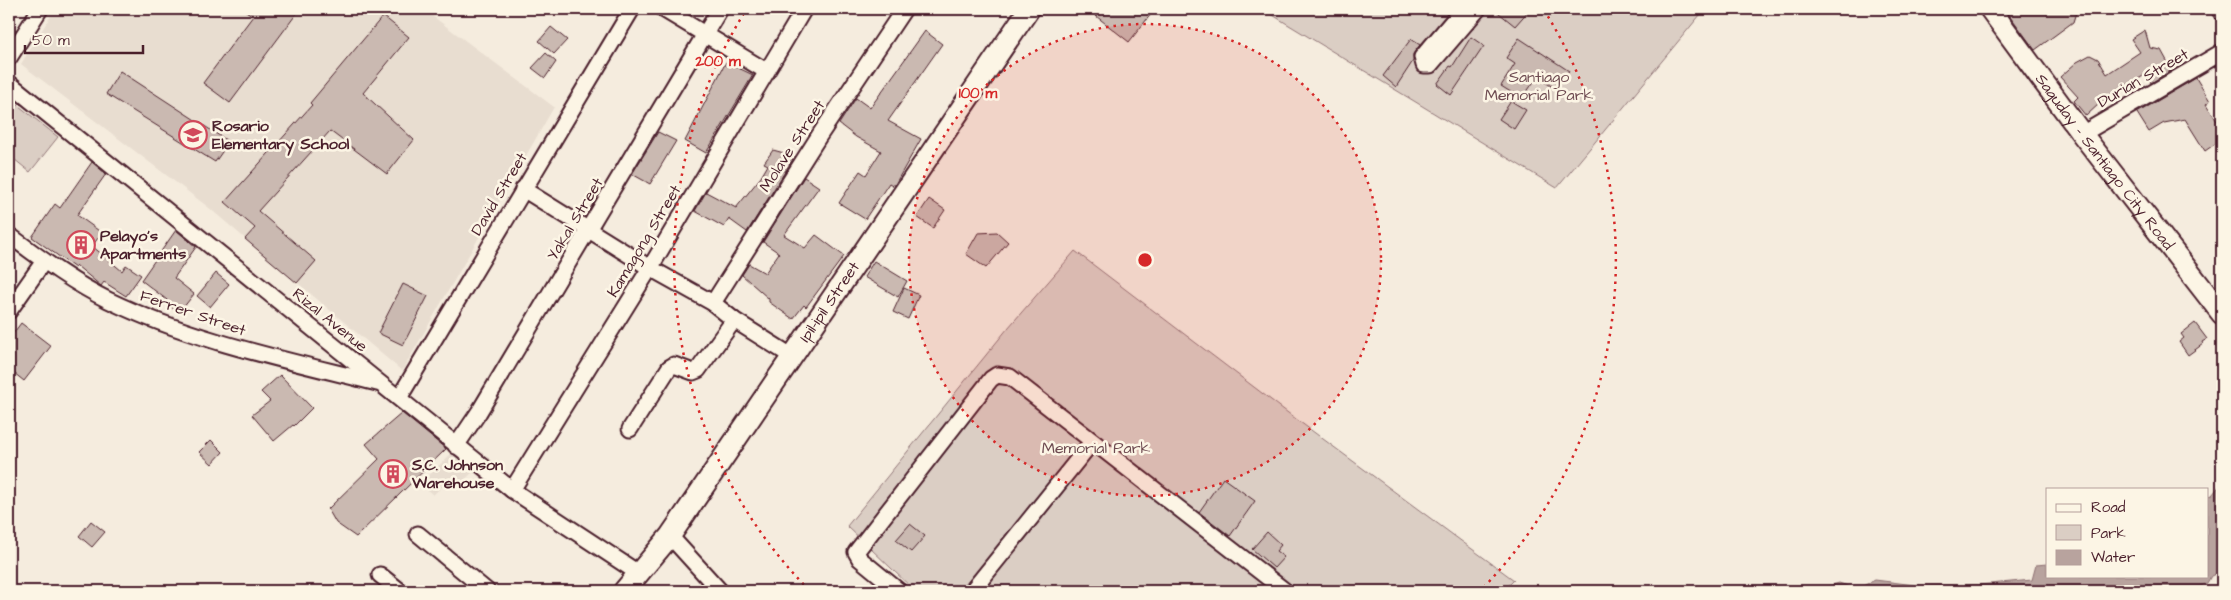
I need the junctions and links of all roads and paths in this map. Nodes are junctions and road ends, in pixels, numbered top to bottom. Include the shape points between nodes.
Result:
1 (40, 9) edge
2 (632, 9) edge
3 (663, 9) edge
4 (720, 9) edge
5 (804, 9) edge
6 (904, 9) edge
7 (1029, 9) edge
8 (1463, 9) edge
9 (1478, 9) edge
10 (1990, 9) edge
11 (2219, 9) edge
12 (2222, 13) edge
13 (705, 34) junction
14 (2222, 52) edge
15 (9, 58) edge
16 (766, 71) junction
17 (9, 83) edge
18 (2082, 134) junction
19 (523, 189) junction
20 (590, 229) junction
21 (9, 235) edge
22 (44, 261) junction
23 (650, 268) junction
24 (713, 303) junction
25 (9, 311) edge
26 (2222, 314) edge
27 (734, 320) junction
28 (793, 357) junction
29 (383, 385) junction
30 (400, 398) junction
31 (630, 429) dead end
32 (1092, 442) junction
33 (456, 446) junction
34 (512, 490) junction
35 (418, 534) dead end
36 (670, 536) junction
37 (638, 573) junction
38 (380, 575) dead end
39 (400, 591) edge
40 (487, 591) edge
41 (624, 591) edge
42 (720, 591) edge
43 (899, 591) edge
44 (972, 591) edge
45 (1284, 591) edge

1 - 15 street
2 - 19 street, David Street
3 - 13 street
4 - 13 street, Yakal Street
5 - 16 street, Kamagong Street
6 - 24 street, Molave Street via 818,136
7 - 28 main road, Ipil-ipil Street
8 - 9 street via 1422,57 1424,65 1430,65
10 - 18 main road, Saguday - Santiago City Road
11 - 12 street
13 - 16 street
13 - 20 street, Yakal Street
14 - 18 street, Durian Street
16 - 23 street, Kamagong Street
17 - 29 street, Rizal Avenue
18 - 26 main road, Saguday - Santiago City Road
19 - 20 street
19 - 30 street, David Street
20 - 23 street
20 - 33 street, Yakal Street via 480,412
21 - 22 street, Ferrer Street
22 - 25 street
22 - 29 street, Ferrer Street via 106,299 181,330 230,346
23 - 24 street
23 - 34 street, Kamagong Street
24 - 27 street
27 - 28 street
27 - 31 street via 698,370 693,372 674,365 669,368
28 - 36 main road, Ipil-ipil Street
29 - 30 street, Rizal Avenue
30 - 33 street, Rizal Avenue
32 - 43 street via 1010,377 997,375 991,379 856,552 860,560
32 - 44 street
32 - 45 street
33 - 34 street, Rizal Avenue
34 - 37 street, Rizal Avenue
35 - 40 street
36 - 37 main road, Ipil-ipil Street
36 - 42 street
37 - 41 main road, Ipil-ipil Street
38 - 39 street

